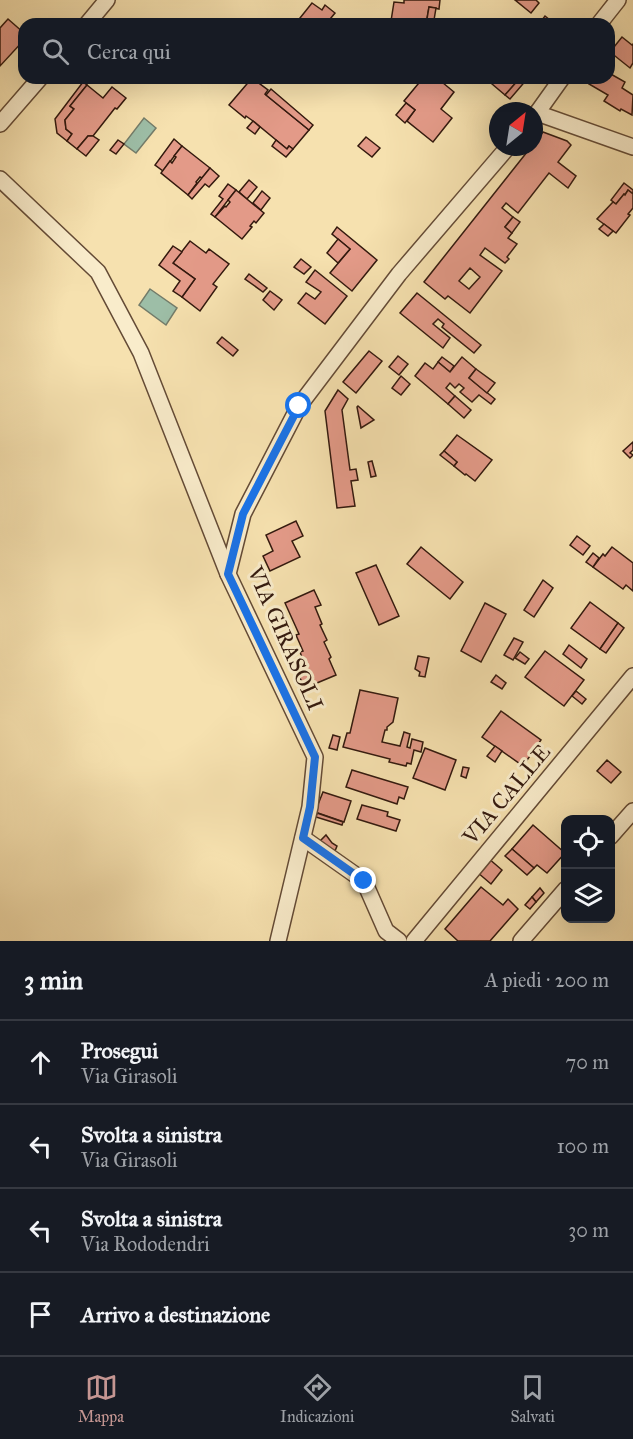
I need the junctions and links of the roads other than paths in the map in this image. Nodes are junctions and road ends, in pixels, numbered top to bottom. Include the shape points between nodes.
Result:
1 (107, 0) edge
2 (618, 0) edge
3 (92, 18) edge
4 (604, 18) edge
5 (35, 84) edge
6 (558, 84) edge
7 (543, 105) edge
8 (543, 117) edge
9 (0, 124) edge
10 (633, 147) edge
11 (500, 156) edge
12 (0, 179) edge
13 (228, 574) junction
14 (633, 676) edge
15 (633, 811) edge
16 (615, 831) edge
17 (303, 838) junction
18 (561, 895) edge
19 (278, 941) edge
20 (399, 941) edge
21 (414, 941) edge
22 (521, 941) edge

1 - 3 street
2 - 4 street
5 - 9 street
6 - 7 street
8 - 10 street
11 - 13 street, VIA GIRASOLI via 399,274 299,406 243,514
12 - 13 street via 99,272 141,353
13 - 17 street, VIA GIRASOLI via 315,757
14 - 21 street, VIA CALLE
15 - 16 street
17 - 19 street, VIA GIRASOLI
17 - 20 street via 364,881 386,932
18 - 22 street

